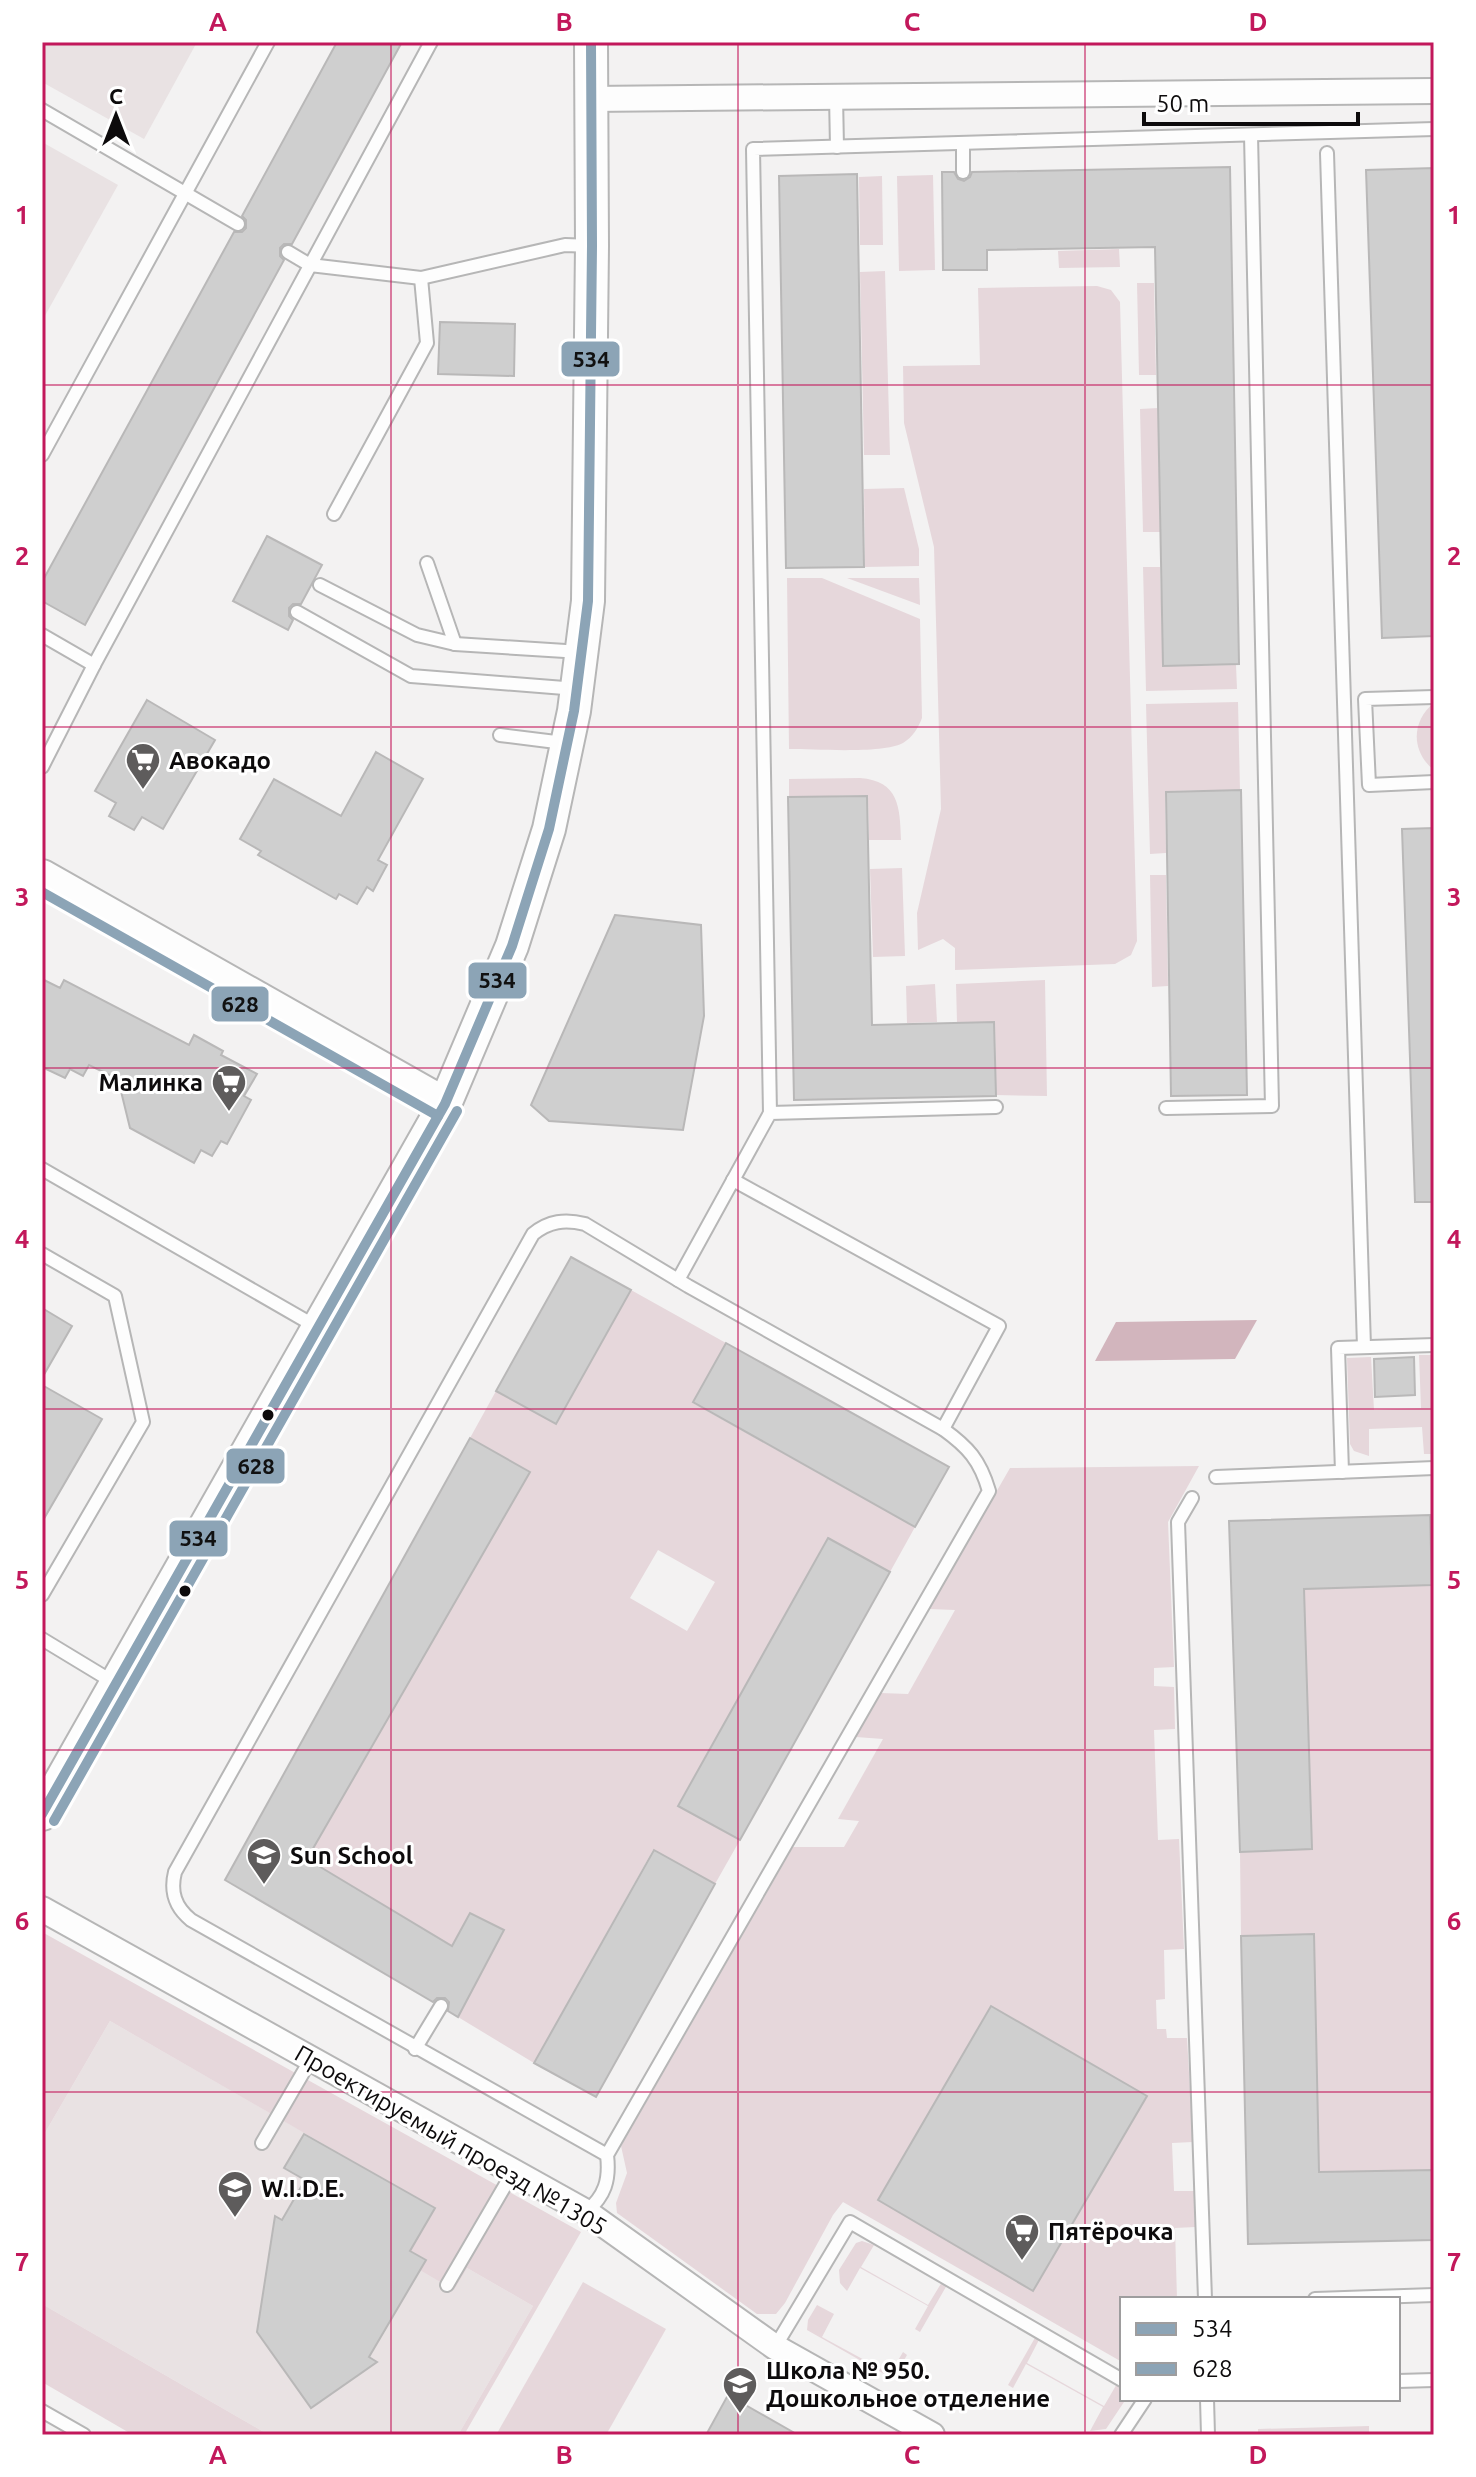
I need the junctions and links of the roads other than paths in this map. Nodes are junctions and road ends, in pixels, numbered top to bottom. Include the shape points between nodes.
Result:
1 (268, 42) edge
2 (431, 42) edge
3 (591, 42) edge
4 (1434, 91) edge
5 (836, 96) junction
6 (591, 99) junction
7 (42, 110) edge
8 (1434, 129) edge
9 (1251, 135) junction
10 (963, 143) junction
11 (837, 147) junction
12 (1327, 153) dead end
13 (963, 172) dead end
14 (186, 193) junction
15 (238, 224) dead end
16 (592, 246) junction
17 (288, 252) dead end
18 (310, 265) junction
19 (421, 278) junction
20 (42, 455) edge
21 (334, 514) dead end
22 (427, 563) dead end
23 (320, 585) dead end
24 (297, 612) dead end
25 (42, 635) edge
26 (455, 644) junction
27 (581, 652) junction
28 (94, 665) junction
29 (577, 689) junction
30 (1434, 697) edge
31 (500, 735) dead end
32 (567, 743) junction
33 (42, 767) edge
34 (1434, 782) edge
35 (42, 876) edge
36 (445, 1104) junction
37 (996, 1107) dead end
38 (1166, 1108) dead end
39 (770, 1113) junction
40 (42, 1169) edge
41 (733, 1180) junction
42 (42, 1254) edge
43 (678, 1280) junction
44 (318, 1328) junction
45 (1434, 1345) edge
46 (1364, 1347) junction
47 (943, 1429) junction
48 (1434, 1468) edge
49 (1342, 1472) junction
50 (1216, 1477) dead end
51 (1192, 1498) dead end
52 (42, 1595) edge
53 (42, 1639) edge
54 (116, 1684) junction
55 (42, 1814) edge
56 (42, 1909) edge
57 (441, 2006) dead end
58 (415, 2049) junction
59 (311, 2059) junction
60 (262, 2143) dead end
61 (607, 2155) junction
62 (513, 2172) junction
63 (586, 2212) junction
64 (447, 2285) dead end
65 (1434, 2295) edge
66 (1205, 2297) edge
67 (1374, 2297) edge
68 (775, 2347) junction
69 (1120, 2379) edge
70 (1434, 2380) edge
71 (1400, 2381) edge
72 (1144, 2401) edge
73 (1207, 2401) edge
74 (42, 2411) edge
75 (84, 2435) edge
76 (932, 2435) edge
77 (1121, 2435) edge
78 (1208, 2435) edge

1 - 14 lane
2 - 18 lane
3 - 6 street
4 - 5 street
5 - 6 street
5 - 11 lane
6 - 16 street
7 - 14 lane
8 - 9 lane
9 - 10 lane
9 - 38 lane via 1272,1106
10 - 11 lane
10 - 13 lane
11 - 39 lane via 753,149
12 - 46 lane
14 - 15 lane
14 - 20 lane
16 - 19 lane via 565,245
16 - 27 street via 588,601
17 - 18 lane
18 - 19 lane
18 - 28 lane
19 - 21 lane via 427,343
22 - 26 lane
23 - 26 lane via 417,635
24 - 29 lane via 411,676
25 - 28 lane
26 - 27 lane
27 - 29 street
28 - 33 lane
29 - 32 street
30 - 34 lane via 1365,699 1369,785
31 - 32 lane
32 - 36 street via 549,829 512,946
35 - 36 street
36 - 44 street
37 - 39 lane
39 - 41 lane
40 - 44 lane
41 - 43 lane
41 - 47 lane via 999,1326
42 - 52 lane via 115,1296 143,1422
43 - 47 lane
43 - 58 lane via 585,1224 558,1221 533,1234 175,1872 175,1900 191,1920
44 - 54 street
45 - 46 lane
46 - 49 lane via 1338,1348
47 - 61 lane via 982,1466 989,1491
48 - 49 lane
49 - 50 lane
51 - 66 lane via 1178,1522
53 - 54 lane
54 - 55 street
56 - 59 street, Проектируемый проезд №1305
57 - 58 lane
58 - 61 lane
59 - 60 lane
59 - 62 street, Проектируемый проезд №1305
61 - 63 lane via 606,2188
62 - 63 street, Проектируемый проезд №1305
62 - 64 lane
63 - 68 street, Проектируемый проезд №1305
65 - 67 lane
68 - 69 lane via 850,2222
68 - 76 street, Проектируемый проезд №1305
70 - 71 lane
72 - 77 lane
73 - 78 lane
74 - 75 lane

